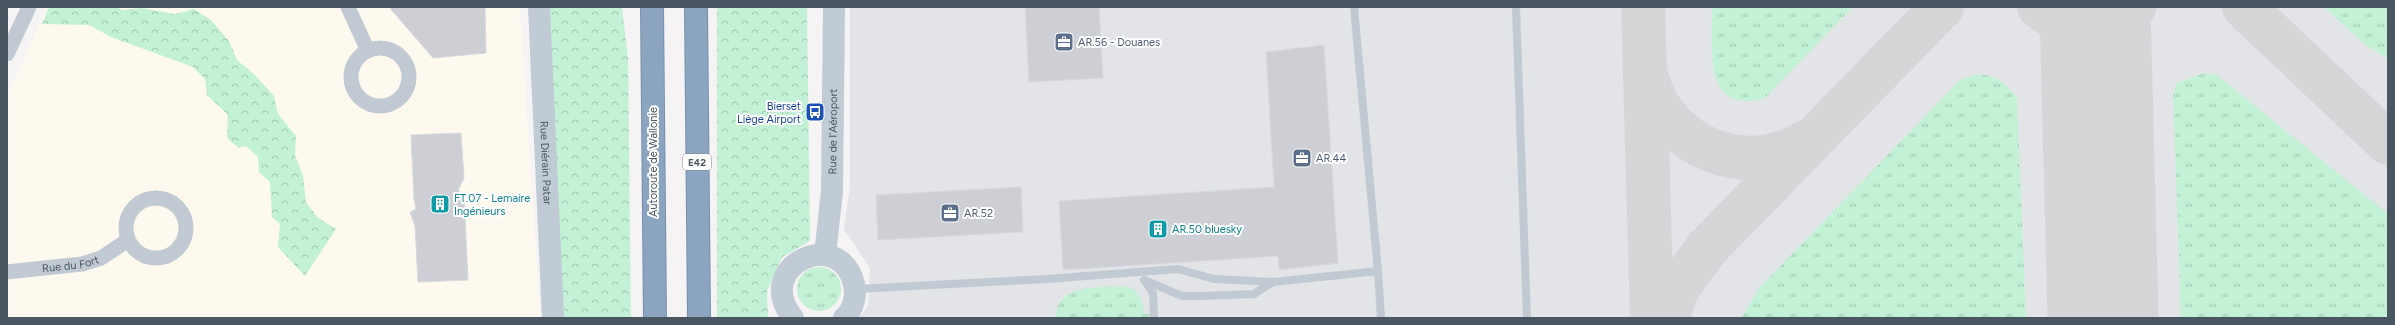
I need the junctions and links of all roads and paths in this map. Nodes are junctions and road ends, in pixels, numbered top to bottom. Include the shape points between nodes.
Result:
1 (29, 7) edge
2 (348, 7) edge
3 (539, 7) edge
4 (652, 7) edge
5 (696, 7) edge
6 (834, 7) edge
7 (1354, 7) edge
8 (1516, 7) edge
9 (368, 51) dead end
10 (7, 54) edge
11 (128, 240) dead end
12 (825, 255) junction
13 (1378, 271) junction
14 (7, 272) edge
15 (1129, 272) junction
16 (1144, 280) junction
17 (1273, 282) junction
18 (856, 289) junction
19 (553, 318) edge
20 (654, 318) edge
21 (699, 318) edge
22 (793, 318) edge
23 (844, 318) edge
24 (1154, 318) edge
25 (1381, 318) edge
26 (1527, 318) edge

1 - 10 street
2 - 9 street
3 - 19 street, Rue Diérain Patar
4 - 20 highway, Autoroute de Wallonie
5 - 21 highway, E42
6 - 12 street, Rue de l'Aéroport via 832,191
7 - 13 lane
8 - 26 lane
11 - 14 street, Rue du Fort via 101,258 82,264
12 - 18 street via 846,266 853,277
12 - 22 street via 811,255 798,261 788,270 782,282 782,296 786,309
13 - 17 lane
13 - 25 lane
15 - 16 lane
15 - 17 lane via 1178,269 1214,280
15 - 18 lane
16 - 17 lane via 1182,296 1208,297 1254,294
16 - 24 lane via 1153,293
18 - 23 street via 852,308

